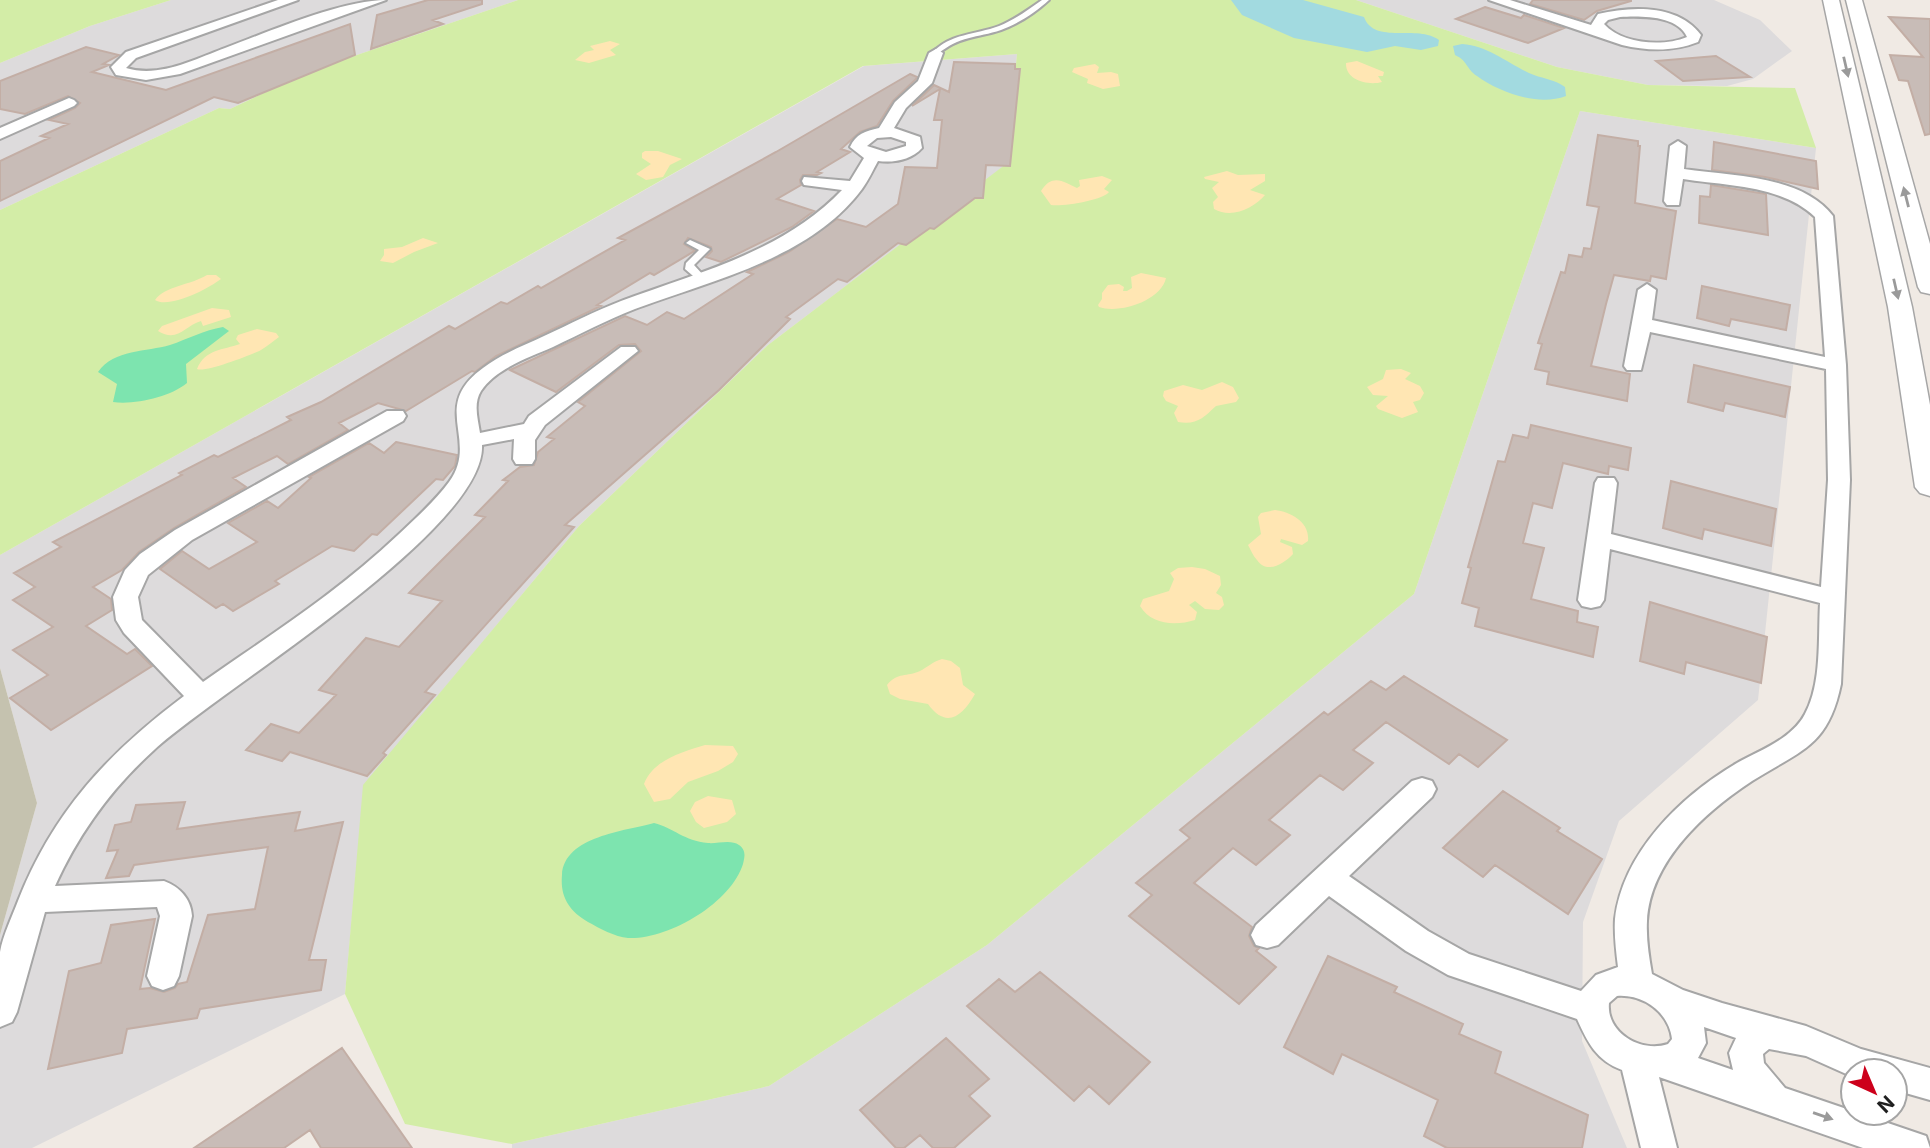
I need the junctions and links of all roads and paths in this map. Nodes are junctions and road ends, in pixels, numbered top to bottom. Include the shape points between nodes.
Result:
1 (291, 0) edge
2 (379, 0) edge
3 (1045, 0) edge
4 (1496, 0) edge
5 (1831, 0) edge
6 (1854, 0) edge
7 (1540, 13) junction
8 (1603, 17) junction
9 (1609, 36) junction
10 (936, 53) joint
11 (69, 103) dead end
12 (884, 132) junction
13 (0, 134) edge
14 (1678, 146) dead end
15 (873, 156) junction
16 (1676, 173) junction
17 (810, 181) dead end
18 (855, 187) junction
19 (1673, 201) dead end
20 (691, 243) dead end
21 (702, 279) junction
22 (1930, 287) edge
23 (1647, 290) dead end
24 (1641, 324) junction
25 (628, 351) dead end
26 (1836, 365) junction
27 (1634, 366) dead end
28 (396, 416) dead end
29 (529, 430) junction
30 (470, 440) junction
31 (524, 459) dead end
32 (1606, 483) dead end
33 (1930, 487) edge
34 (1599, 538) junction
35 (1832, 598) junction
36 (1591, 600) dead end
37 (201, 697) junction
38 (1422, 789) dead end
39 (1328, 878) junction
40 (35, 900) junction
41 (1267, 935) dead end
42 (163, 976) dead end
43 (1637, 983) junction
44 (1670, 999) junction
45 (1591, 1009) junction
46 (0, 1012) edge
47 (1770, 1032) junction
48 (1839, 1059) edge
49 (1651, 1062) junction
50 (1909, 1078) edge
51 (1930, 1083) edge
52 (1773, 1098) junction
53 (1659, 1148) edge
54 (1913, 1148) edge

1 - 2 street via 131,55 118,67 138,76 180,70
3 - 10 lane via 1011,23 959,36
4 - 7 street
5 -> 33 street via 1900,307
22 -> 6 street
7 - 8 street
7 - 9 street
8 - 9 street via 1597,24
8 - 9 street via 1657,15 1679,22 1694,35 1680,45 1657,46
10 - 12 street via 925,83 900,105
11 - 13 street
12 - 15 street via 859,143 861,150
12 - 15 street via 909,136 914,148 893,157
14 - 16 street
15 - 18 street
16 - 19 street
16 - 26 street via 1774,189 1820,210 1826,223
17 - 18 street
18 - 21 street via 828,214 790,239
20 - 21 lane via 705,249 689,265
21 - 30 street via 619,309 486,374 464,403
23 - 24 street
24 - 26 street
24 - 27 street
25 - 29 street
26 - 35 street via 1839,480
28 - 37 street via 171,543 138,571 128,586 126,615
29 - 30 street
29 - 31 street
30 - 37 street via 470,463 457,487 392,553 307,624
32 - 34 street
34 - 35 street
34 - 36 street
35 - 43 street via 1828,684 1813,728 1786,751 1715,793 1668,839 1643,875 1631,917
37 - 40 street via 130,755 99,789 66,834
38 - 39 street
39 - 41 street
39 - 45 street via 1459,965
40 - 42 street via 164,894 172,899 176,916
40 - 46 street
43 - 44 street
43 - 45 street via 1610,983 1600,989
44 - 47 street
44 - 49 street via 1685,1018 1690,1038 1678,1059
45 - 49 street via 1600,1032 1622,1054
47 - 48 street via 1810,1053
47 - 52 street via 1748,1045 1746,1057 1754,1079
49 - 52 street
49 - 53 street
50 - 51 street
52 -> 54 street

